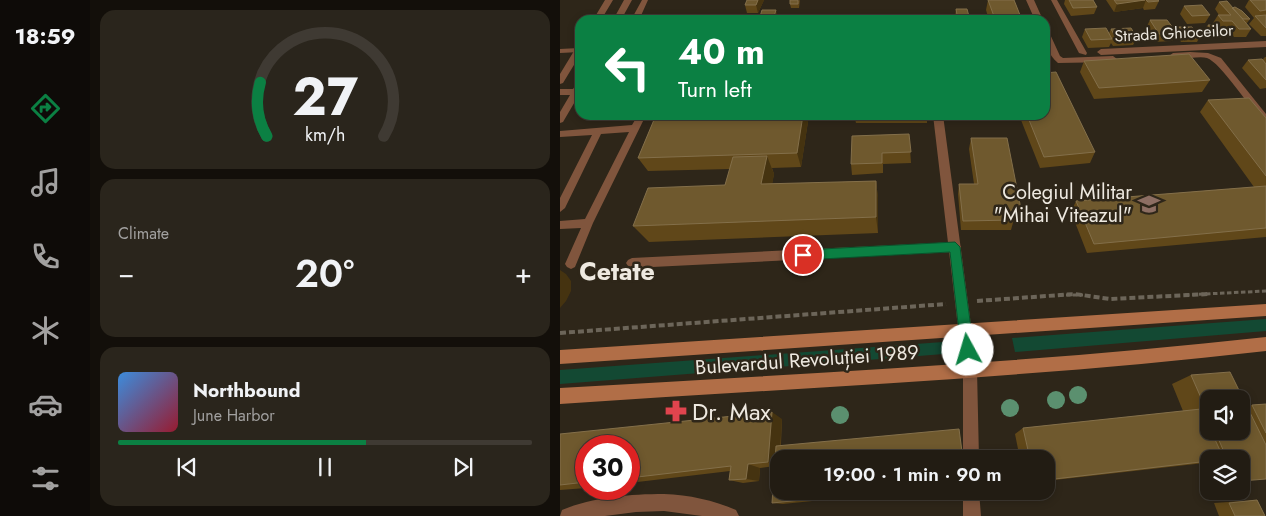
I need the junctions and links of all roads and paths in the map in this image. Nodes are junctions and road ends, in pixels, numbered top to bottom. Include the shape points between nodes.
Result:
1 (609, 0) edge
2 (628, 0) edge
3 (645, 0) edge
4 (1030, 0) edge
5 (1054, 0) edge
6 (600, 15) edge
7 (620, 15) edge
8 (638, 15) edge
9 (1037, 15) edge
10 (1050, 43) edge
11 (1266, 44) edge
12 (575, 49) edge
13 (560, 51) edge
14 (1083, 53) joint
15 (575, 56) edge
16 (560, 81) edge
17 (575, 89) edge
18 (560, 92) edge
19 (575, 93) edge
20 (560, 120) edge
21 (639, 120) edge
22 (939, 120) edge
23 (1266, 121) edge
24 (635, 128) junction
25 (598, 131) junction
26 (560, 134) edge
27 (560, 208) edge
28 (588, 223) junction
29 (560, 225) edge
30 (955, 247) junction
31 (632, 263) dead end
32 (571, 264) dead end
33 (1266, 291) edge
34 (962, 302) junction
35 (1266, 310) edge
36 (966, 330) junction
37 (560, 333) edge
38 (1266, 344) edge
39 (560, 357) edge
40 (970, 370) junction
41 (560, 396) edge
42 (971, 450) edge
43 (972, 500) edge
44 (701, 512) edge
45 (568, 516) edge
46 (730, 516) edge
47 (972, 516) edge

1 - 6 street
2 - 7 street
3 - 8 lane
4 - 9 street
5 - 14 lane
10 - 23 street via 1056,57 1068,62 1211,56 1218,60
11 - 14 street, Strada Ghioceilor
12 - 13 lane
15 - 16 street
17 - 18 street
19 - 20 street
21 - 24 lane
22 - 30 street
24 - 25 lane
24 - 28 lane
25 - 26 lane
25 - 27 lane
28 - 29 lane
28 - 32 lane
30 - 31 lane
30 - 34 street
33 - 34 path via 1110,299 1075,294
34 - 36 street
34 - 37 path
35 - 36 main road, Bulevardul Revoluției 1989
36 - 39 main road, Bulevardul Revoluției 1989
36 - 40 street
38 - 40 main road, Bulevardul Revoluției 1989
40 - 41 main road, Bulevardul Revoluției 1989
40 - 42 street
43 - 47 street
44 - 45 street via 678,503 649,503 610,506
44 - 46 street

